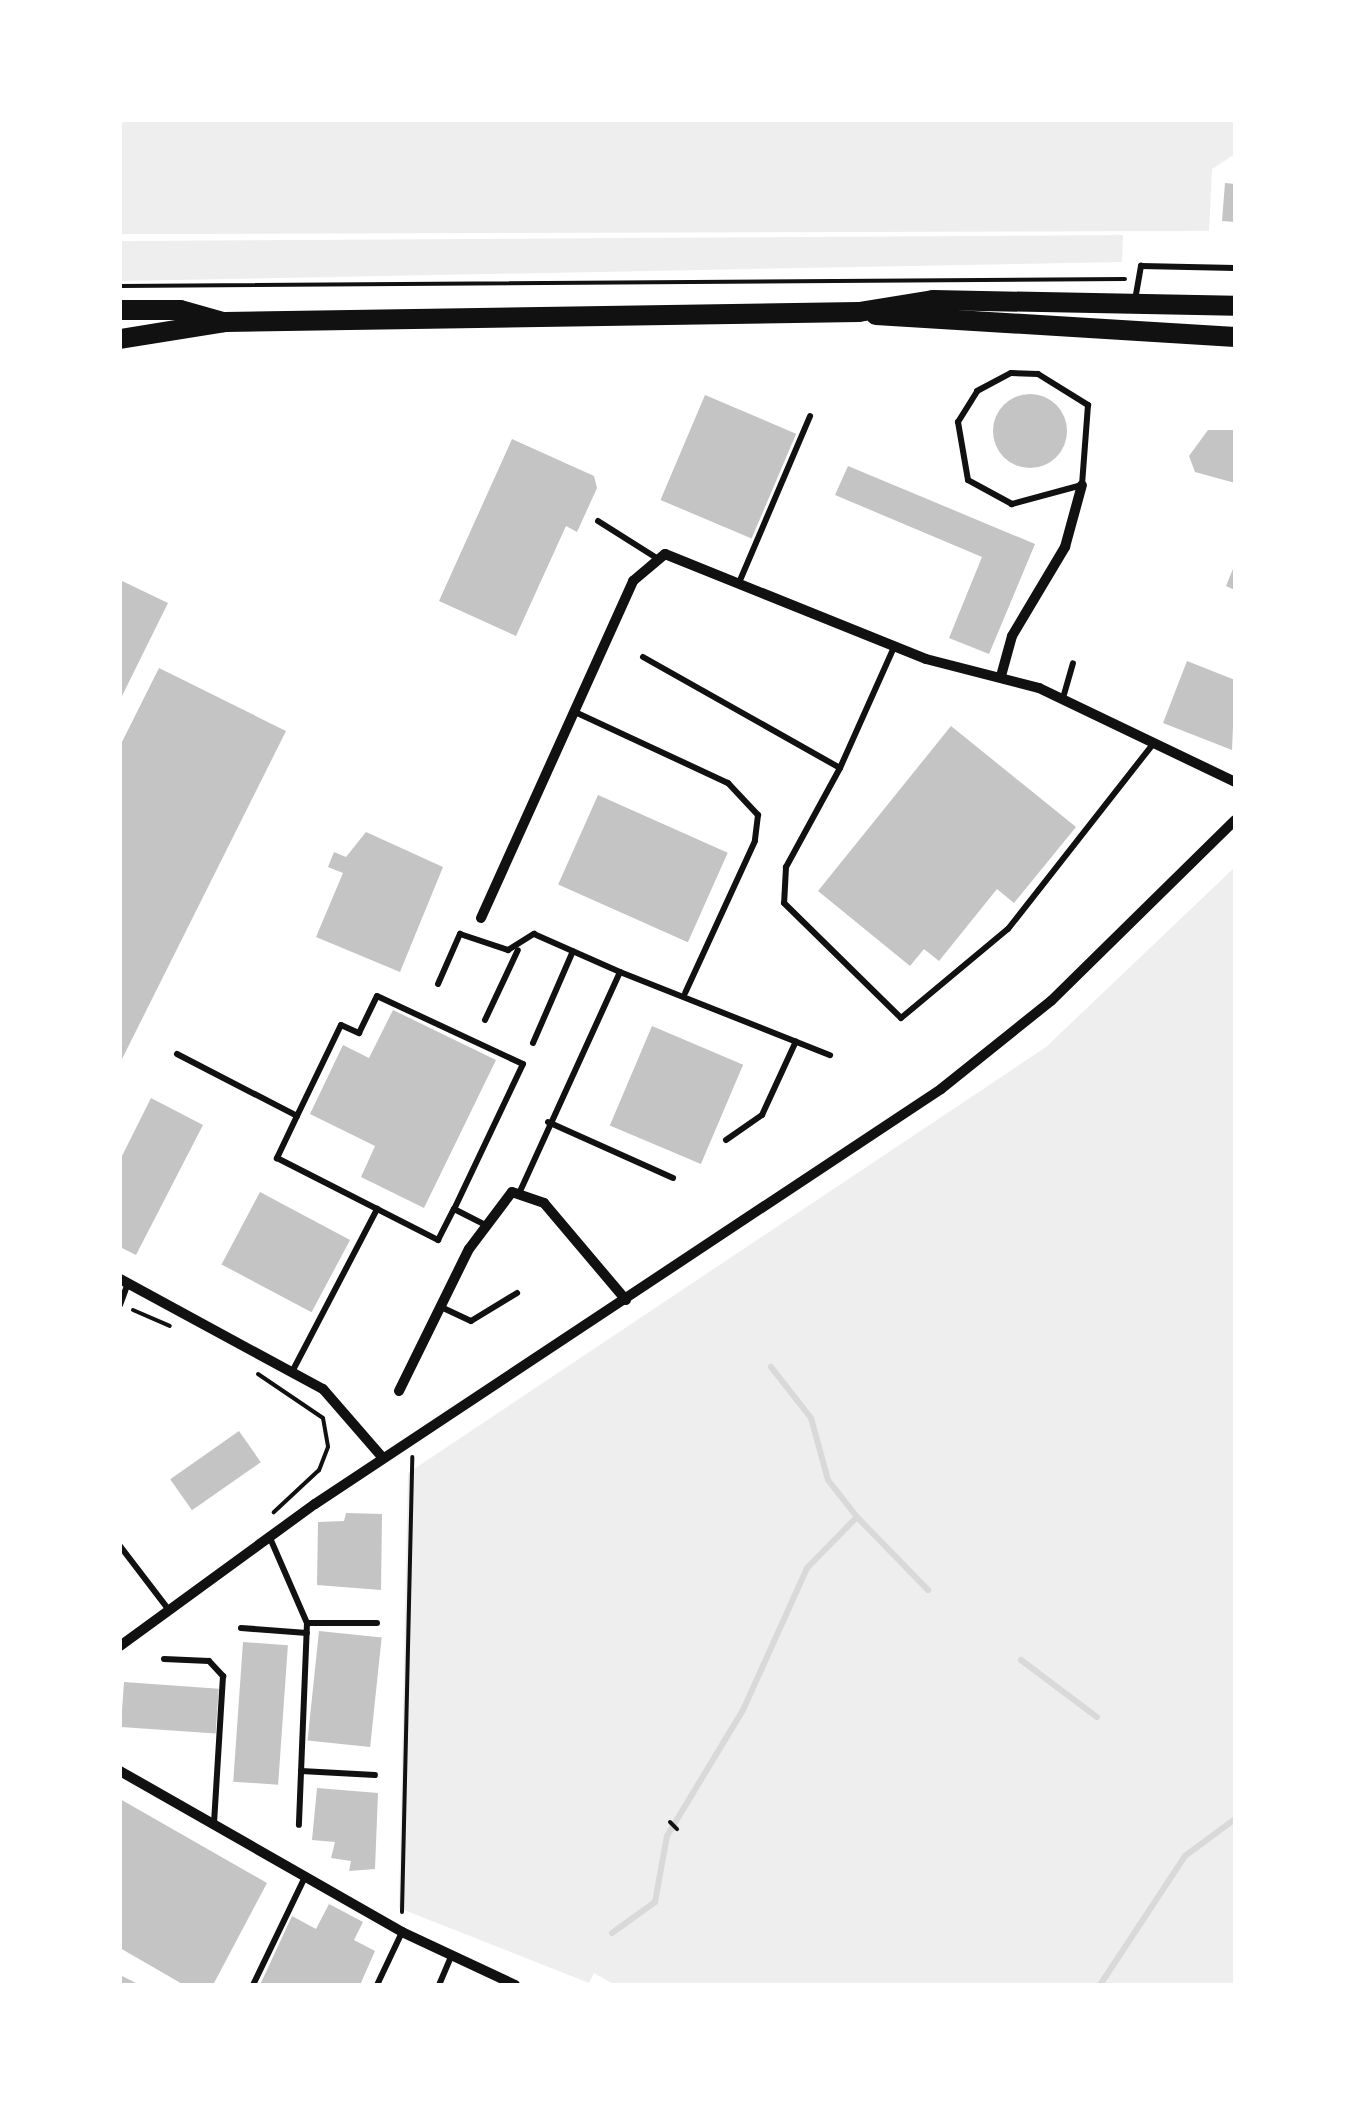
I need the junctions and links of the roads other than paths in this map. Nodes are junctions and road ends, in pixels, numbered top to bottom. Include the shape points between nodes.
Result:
1 (1235, 268) edge
2 (1134, 302) junction
3 (1235, 306) edge
4 (120, 310) edge
5 (859, 312) junction
6 (225, 322) junction
7 (1235, 337) edge
8 (120, 339) edge
9 (810, 416) dead end
10 (1082, 485) junction
11 (598, 520) dead end
12 (655, 557) junction
13 (741, 578) junction
14 (894, 646) junction
15 (643, 658) dead end
16 (1072, 663) dead end
17 (1001, 676) junction
18 (1062, 699) junction
19 (576, 712) junction
20 (1155, 742) junction
21 (840, 768) junction
22 (1235, 782) edge
23 (1235, 820) edge
24 (481, 918) dead end
25 (518, 949) junction
26 (572, 951) junction
27 (620, 972) junction
28 (438, 984) dead end
29 (685, 993) junction
30 (486, 1020) dead end
31 (796, 1041) junction
32 (533, 1043) dead end
33 (177, 1054) dead end
34 (830, 1055) dead end
35 (297, 1116) junction
36 (548, 1122) junction
37 (726, 1140) dead end
38 (673, 1178) dead end
39 (520, 1191) junction
40 (377, 1209) junction
41 (454, 1209) junction
42 (484, 1224) junction
43 (124, 1281) edge
44 (517, 1294) dead end
45 (626, 1300) junction
46 (120, 1304) edge
47 (440, 1307) junction
48 (293, 1370) junction
49 (399, 1391) dead end
50 (383, 1458) junction
51 (270, 1537) junction
52 (120, 1546) edge
53 (170, 1611) junction
54 (378, 1623) dead end
55 (240, 1628) dead end
56 (307, 1628) junction
57 (120, 1646) edge
58 (164, 1659) dead end
59 (120, 1771) edge
60 (301, 1771) junction
61 (374, 1775) dead end
62 (213, 1824) junction
63 (299, 1825) dead end
64 (304, 1877) junction
65 (402, 1932) junction
66 (452, 1957) junction
67 (253, 1985) edge
68 (377, 1985) edge
69 (439, 1985) edge
70 (515, 1985) edge

1 - 2 lane via 1141,266
2 - 3 main road
2 - 5 main road via 933,300
4 - 6 main road via 180,310
5 - 6 main road
5 - 7 main road via 932,324
6 - 8 main road
9 - 13 lane
10 - 10 lane via 1012,504 982,494 956,443 977,391 1011,373 1079,392 1091,424
10 - 17 street via 1065,547 1012,636
11 - 12 lane
12 - 13 street via 677,553
12 - 19 street via 633,581
13 - 14 street
14 - 17 street
14 - 21 lane
15 - 21 lane
16 - 18 lane
17 - 18 street
18 - 20 street
19 - 24 street
19 - 29 lane via 728,782 758,814 755,841
20 - 21 lane via 1008,929 901,1018 784,903 786,867
20 - 22 street
23 - 45 street via 1017,1031
25 - 26 lane via 534,934
25 - 28 lane via 460,934
25 - 30 lane
26 - 27 lane
26 - 32 lane
27 - 29 lane
27 - 36 lane
29 - 31 lane
31 - 34 lane
31 - 37 lane via 762,1115
33 - 35 lane
35 - 40 lane via 277,1158
35 - 41 lane via 341,1025 359,1033 377,996 523,1064
36 - 38 lane
36 - 39 lane
39 - 42 street
39 - 45 street via 544,1203
40 - 41 lane via 438,1240
40 - 48 lane
41 - 42 lane
42 - 47 street
43 - 46 lane
43 - 48 street
44 - 47 lane via 471,1321
45 - 50 street
47 - 49 street
48 - 50 street via 339,1403
50 - 51 street
51 - 53 street
51 - 56 lane
52 - 53 lane
53 - 57 street
54 - 56 lane
55 - 56 lane
56 - 60 lane
58 - 62 lane via 209,1661 223,1676
59 - 62 street
60 - 61 lane
60 - 63 lane
62 - 64 street
64 - 65 street
64 - 67 lane
65 - 66 street
65 - 68 lane
66 - 69 lane
66 - 70 street

